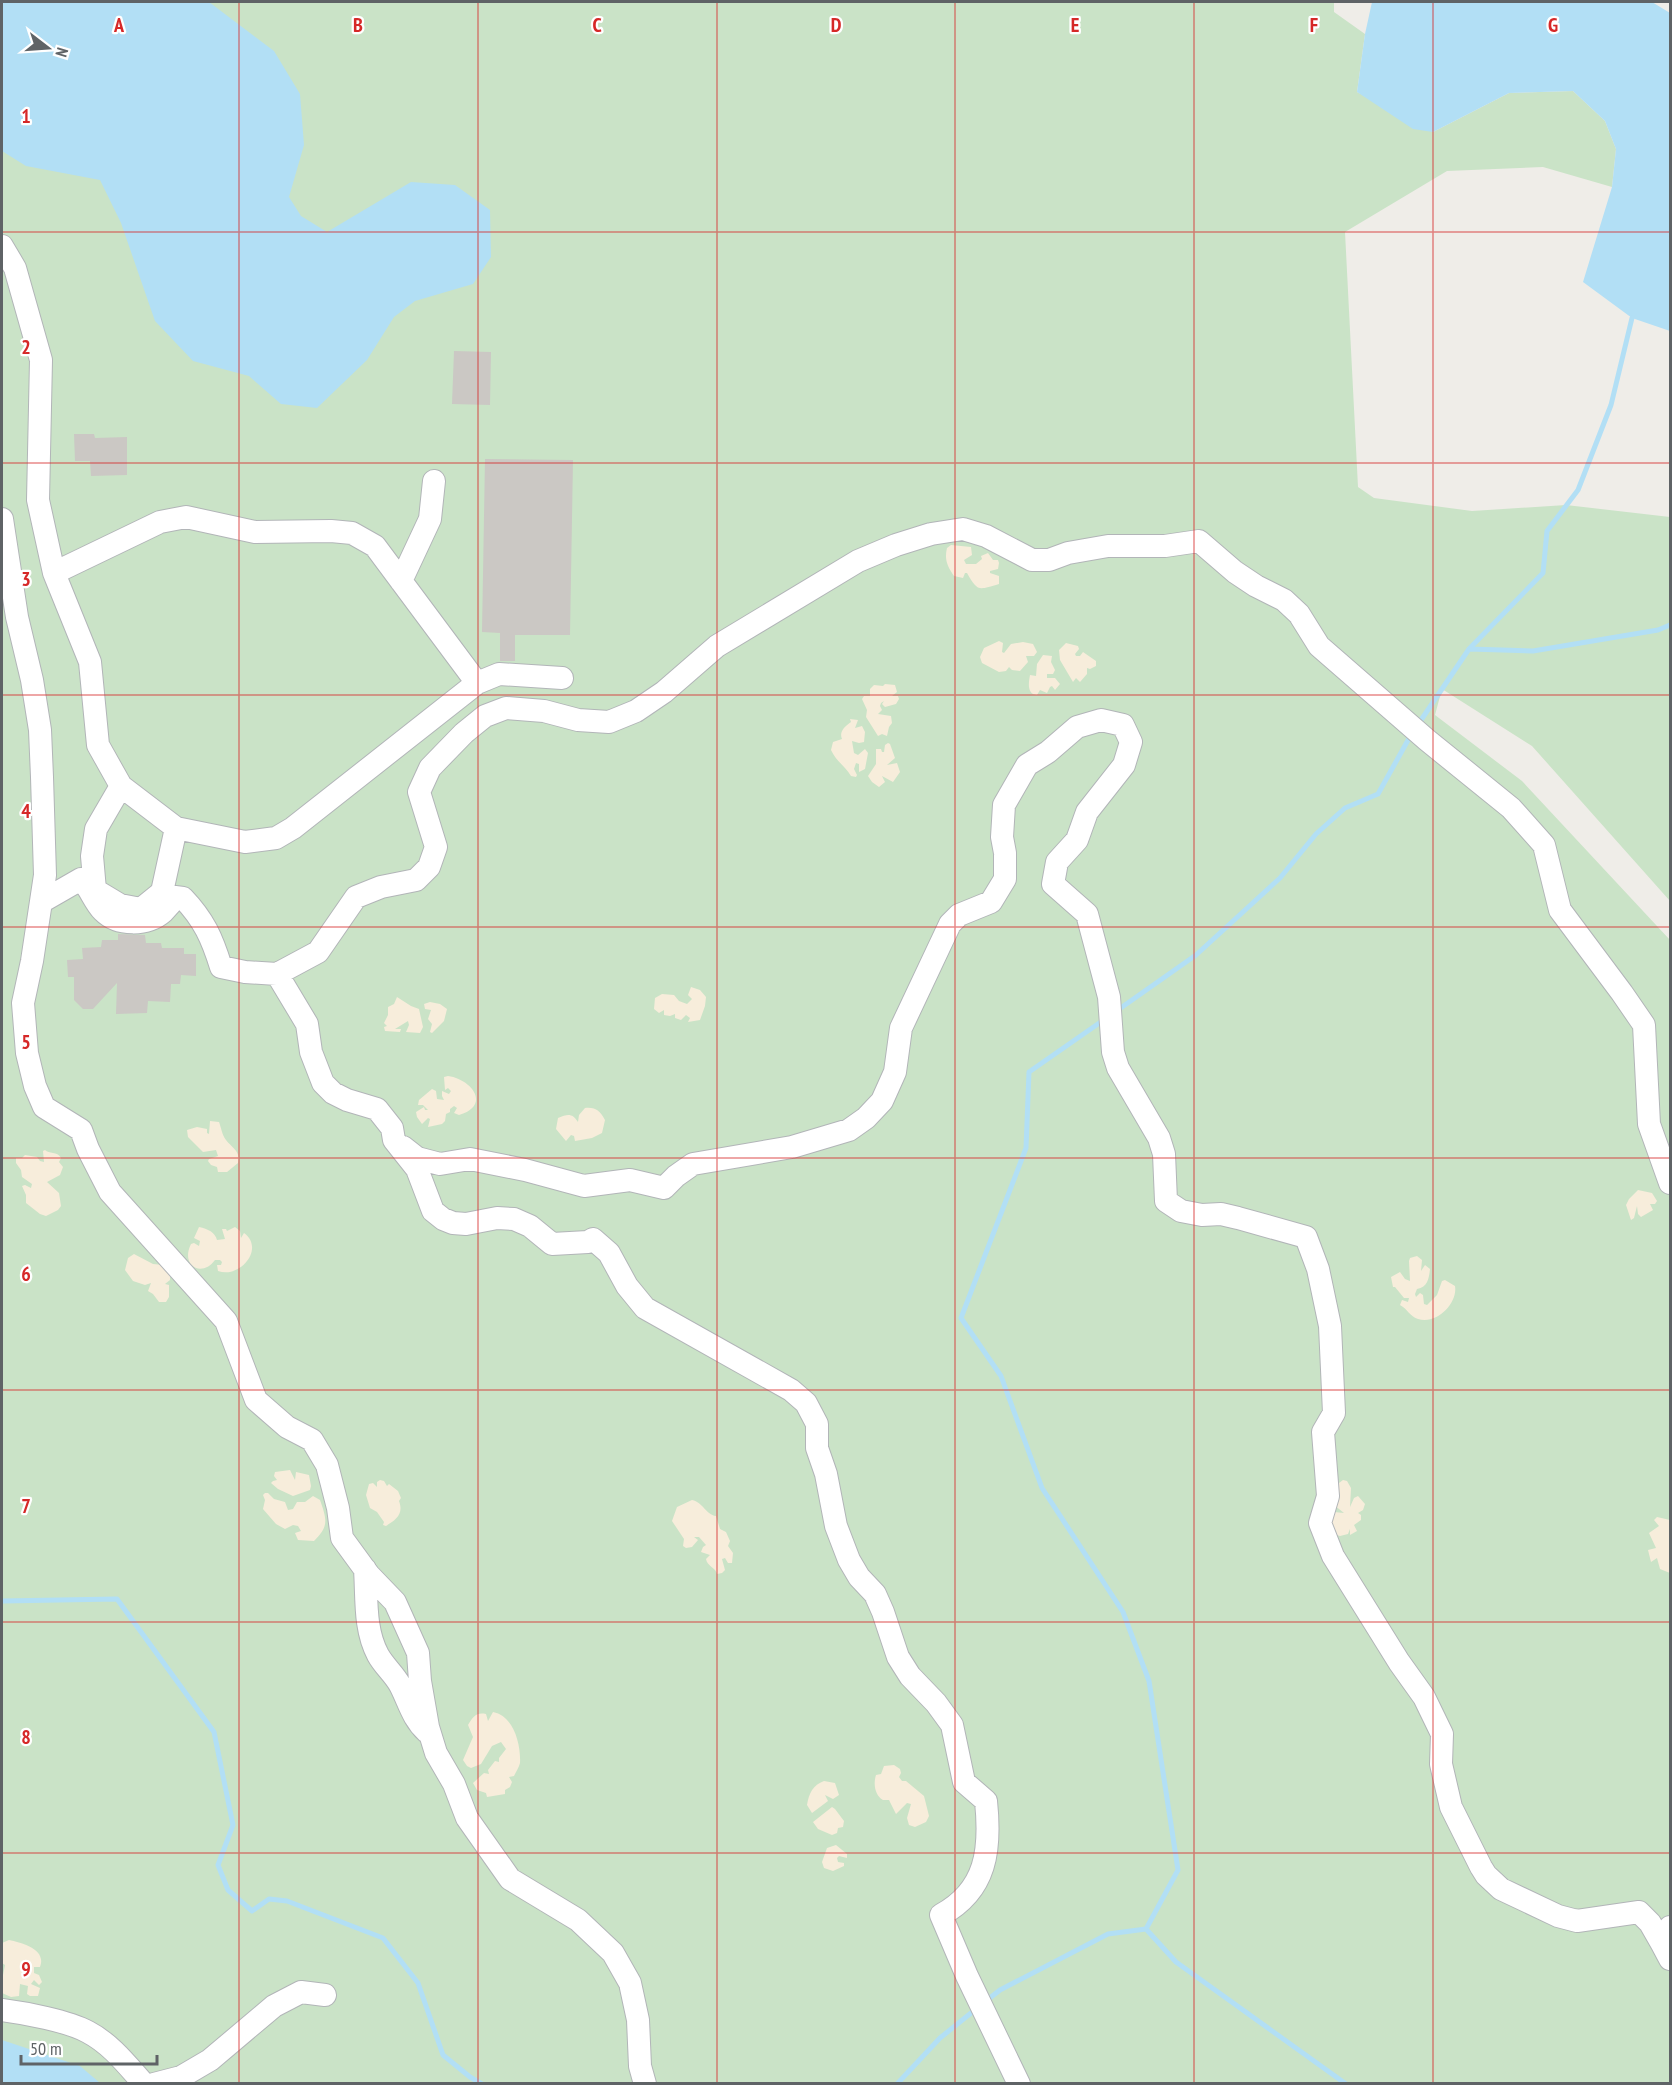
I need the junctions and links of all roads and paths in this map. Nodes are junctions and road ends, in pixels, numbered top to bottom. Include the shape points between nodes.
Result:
1 (2, 246) edge
2 (434, 481) dead end
3 (2, 519) edge
4 (54, 573) junction
5 (401, 581) junction
6 (562, 678) dead end
7 (477, 683) junction
8 (121, 786) junction
9 (176, 828) junction
10 (41, 902) junction
11 (278, 974) junction
12 (394, 1140) junction
13 (1671, 1183) edge
14 (365, 1569) junction
15 (431, 1735) junction
16 (1668, 1943) edge
17 (325, 1995) dead end
18 (2, 2010) edge
19 (144, 2084) edge
20 (154, 2084) edge
21 (645, 2084) edge
22 (1019, 2084) edge

1 - 4 lane via 15,268 41,360 38,500
2 - 5 lane via 430,519
3 - 10 lane via 40,730 45,847
4 - 5 lane via 160,522 186,517 255,532 352,533 375,546
4 - 8 lane via 90,663 98,745
5 - 7 lane
6 - 7 lane via 499,674
7 - 9 lane via 276,838 245,842
8 - 9 lane
8 - 9 lane via 96,830 92,856 95,890 120,905 141,909 162,892
10 - 11 lane via 81,879 101,909 112,918 135,923 162,913 176,897 183,898 212,938 221,967
10 - 14 lane via 22,1004 27,1053 44,1107 81,1130 110,1192 226,1321 256,1400 287,1427 312,1440 327,1465 342,1538
11 - 12 lane via 307,1024 311,1052 323,1083 347,1100 378,1109 392,1128
11 - 13 lane via 318,952 356,897 381,886 416,880 429,867 436,847 419,792 430,768 485,716 506,708 609,722 636,711 717,646 858,561 931,534 963,529 986,536 1032,560 1049,560 1108,546 1165,546 1199,541 1235,572 1284,600 1299,614 1319,645 1511,808 1544,845 1560,910 1644,1025 1649,1125
12 - 16 lane via 417,1158 440,1164 470,1159 584,1186 630,1180 664,1188 693,1164 792,1147 849,1130 882,1101 895,1072 901,1028 950,924 959,915 991,902 1005,879 1004,805 1027,765 1077,728 1101,720 1123,725 1131,742 1124,765 1087,812 1077,840 1058,862 1053,884 1087,914 1109,997 1113,1052 1118,1068 1159,1138 1164,1154 1166,1201 1181,1211 1221,1214 1306,1237 1318,1269 1330,1326 1334,1402 1334,1413 1323,1432 1328,1496 1320,1523 1333,1556 1424,1697 1442,1734 1441,1764 1451,1807 1486,1875 1500,1889 1577,1922 1639,1912
12 - 22 lane via 417,1169 433,1211 443,1219 466,1224 514,1219 552,1244 593,1239 609,1253 627,1286 645,1308 791,1390 807,1403 818,1424 817,1448 836,1526 849,1560 879,1603 898,1657 952,1725 964,1782 986,1801 989,1833 979,1879 969,1894 941,1915
14 - 15 lane via 395,1602 418,1653
14 - 15 lane via 372,1641 379,1658 400,1685 417,1723
15 - 21 lane via 467,1818 510,1879 578,1920 613,1953 630,1983
17 - 20 lane via 301,1992 274,2006 210,2060 181,2077
18 - 19 lane via 35,2015 88,2032 118,2054

